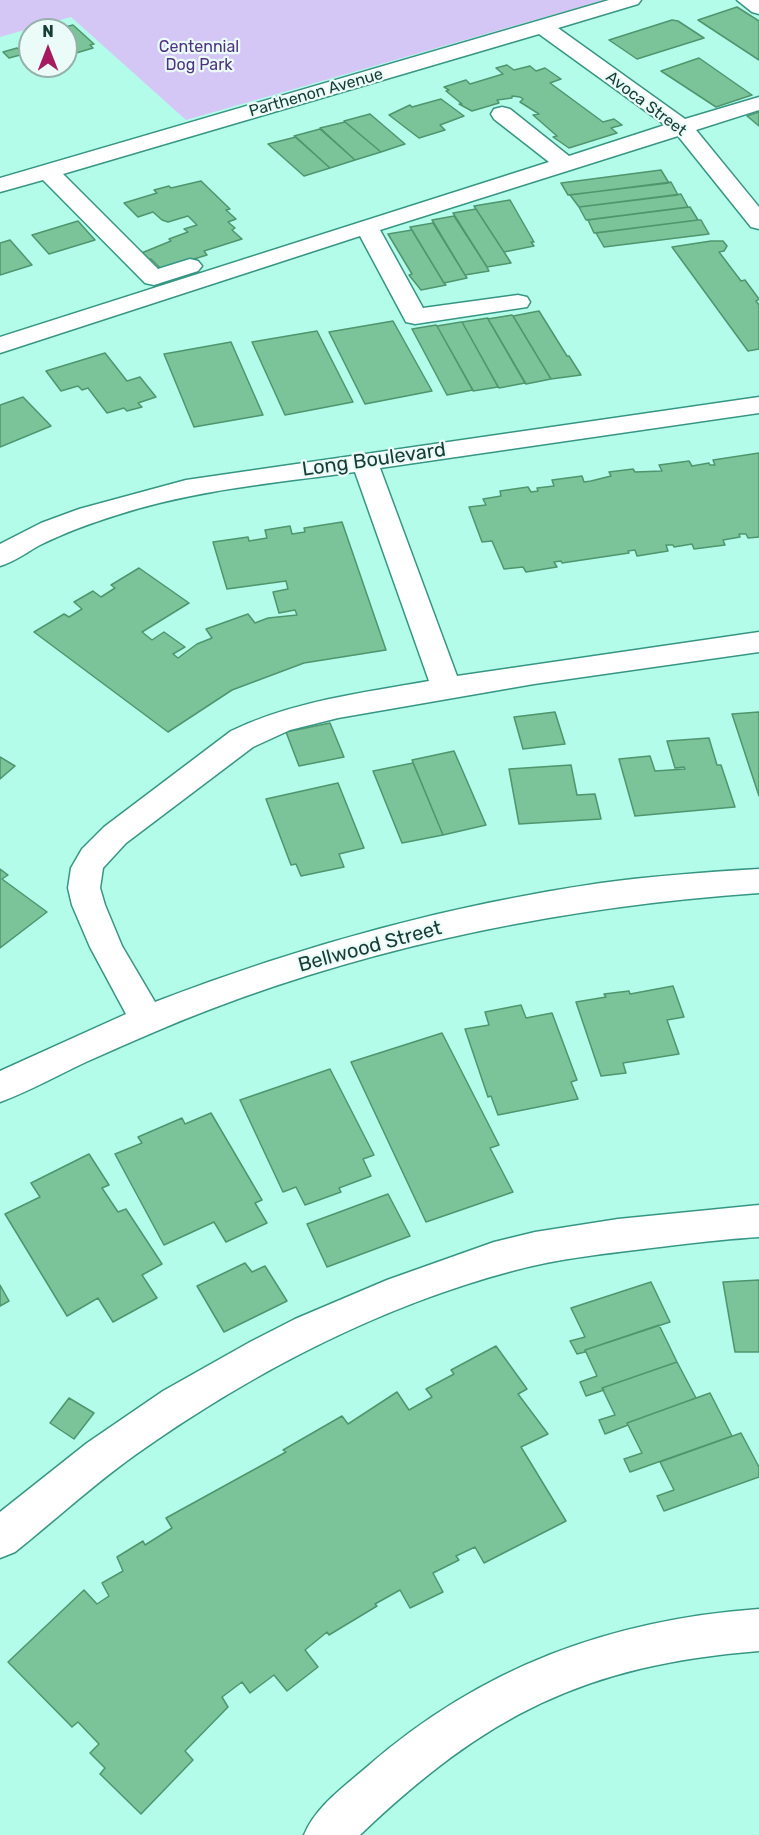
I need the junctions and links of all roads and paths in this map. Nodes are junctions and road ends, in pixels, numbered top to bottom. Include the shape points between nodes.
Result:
1 (631, 0) edge
2 (747, 0) edge
3 (759, 8) edge
4 (543, 27) junction
5 (759, 103) edge
6 (502, 114) dead end
7 (682, 127) junction
8 (566, 164) junction
9 (48, 171) junction
10 (0, 185) edge
11 (759, 222) edge
12 (366, 226) junction
13 (267, 258) junction
14 (518, 302) dead end
15 (0, 345) edge
16 (759, 405) edge
17 (364, 461) junction
18 (2, 550) edge
19 (759, 642) edge
20 (446, 688) junction
21 (759, 881) edge
22 (147, 1020) junction
23 (0, 1087) edge
24 (759, 1221) edge
25 (0, 1538) edge
26 (759, 1630) edge
27 (327, 1835) edge

1 - 4 street, Parthenon Avenue
2 - 3 street
4 - 7 street, Avoca Street
4 - 9 street, Parthenon Avenue
5 - 7 street
6 - 8 street
7 - 8 street
7 - 11 street, Avoca Street
8 - 12 street
9 - 10 street, Parthenon Avenue
9 - 13 street via 154,278 254,245
12 - 13 street
12 - 14 street via 415,317
13 - 15 street
16 - 17 street, Long Boulevard
17 - 18 street, Long Boulevard via 186,488 140,499 95,512
17 - 20 street
19 - 20 street
20 - 22 street via 291,717 264,726 187,779 100,848 84,875 87,904
21 - 22 street, Bellwood Street via 580,899 490,916 330,956
22 - 23 street, Bellwood Street
24 - 25 street via 606,1237 496,1258 367,1306 223,1376 134,1432
26 - 27 street via 676,1638 560,1671 516,1691 467,1718 414,1757

